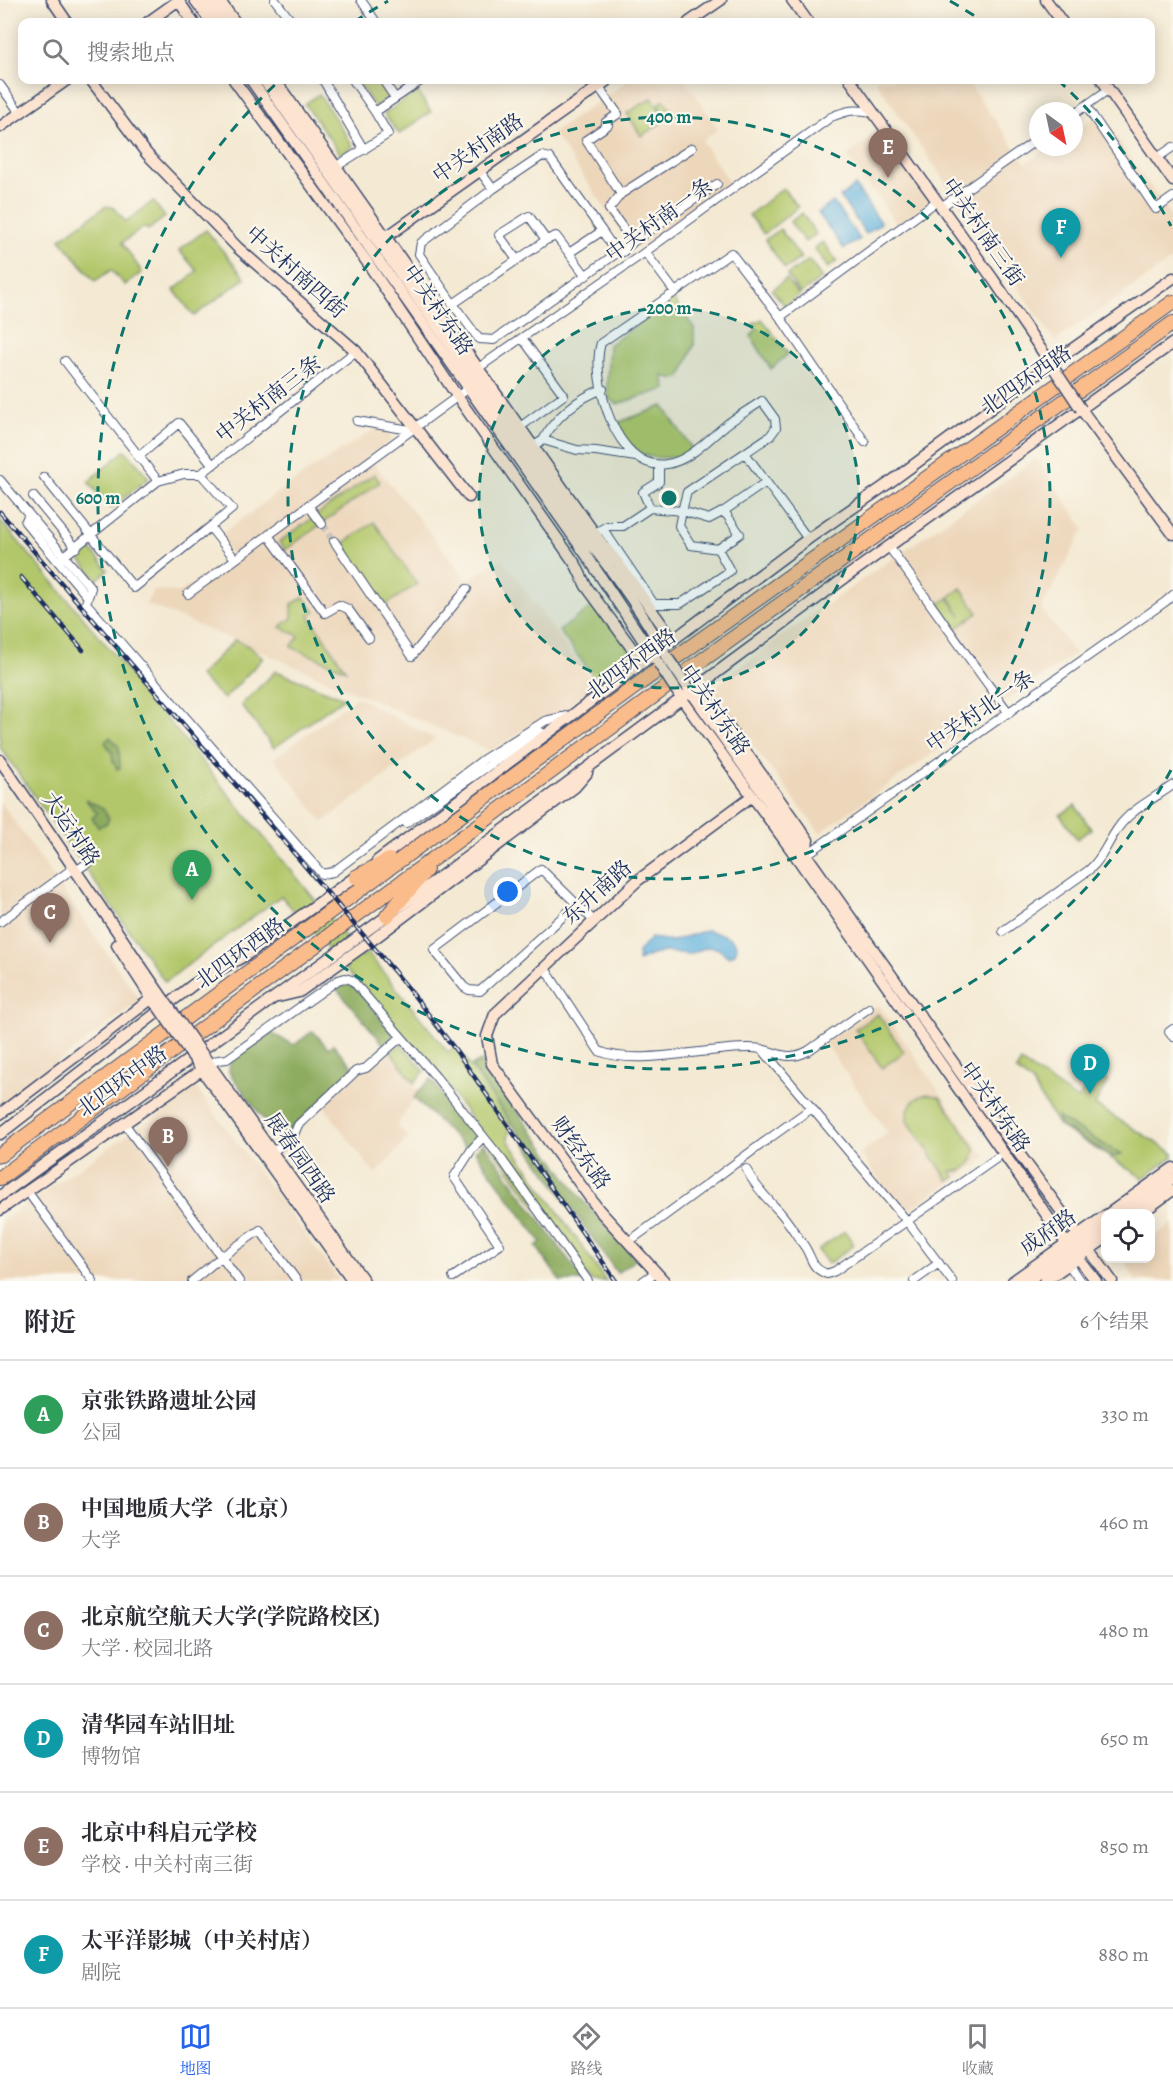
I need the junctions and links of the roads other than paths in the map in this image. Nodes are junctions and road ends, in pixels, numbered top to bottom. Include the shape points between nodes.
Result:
1 (52, 0) edge
2 (178, 0) edge
3 (195, 0) edge
4 (207, 0) edge
5 (219, 0) edge
6 (275, 0) edge
7 (361, 0) edge
8 (721, 0) edge
9 (792, 0) edge
10 (1046, 0) edge
11 (64, 18) edge
12 (153, 18) edge
13 (190, 18) edge
14 (208, 18) edge
15 (220, 18) edge
16 (232, 18) edge
17 (289, 18) edge
18 (373, 18) edge
19 (695, 18) edge
20 (805, 18) edge
21 (1059, 18) edge
22 (61, 84) edge
23 (94, 84) edge
24 (237, 84) edge
25 (254, 84) edge
26 (267, 84) edge
27 (278, 84) edge
28 (325, 84) edge
29 (356, 84) edge
30 (386, 84) edge
31 (416, 84) edge
32 (601, 84) edge
33 (853, 84) edge
34 (1105, 84) edge
35 (0, 85) edge
36 (598, 86) junction
37 (1109, 89) junction
38 (395, 98) junction
39 (1086, 106) junction
40 (1083, 108) edge
41 (375, 112) junction
42 (872, 112) junction
43 (20, 113) junction
44 (0, 128) edge
45 (1029, 145) edge
46 (1173, 147) edge
47 (692, 148) dead end
48 (364, 150) junction
49 (1157, 158) junction
50 (332, 169) junction
51 (479, 170) junction
52 (1173, 180) edge
53 (717, 184) dead end
54 (493, 189) junction
55 (621, 194) junction
56 (1173, 197) edge
57 (939, 204) junction
58 (602, 231) junction
59 (546, 240) junction
60 (377, 241) junction
61 (631, 245) junction
62 (617, 253) junction
63 (569, 254) junction
64 (643, 254) junction
65 (517, 260) junction
66 (586, 276) junction
67 (1173, 278) edge
68 (675, 292) junction
69 (429, 297) junction
70 (1173, 302) edge
71 (453, 303) junction
72 (428, 314) junction
73 (780, 317) junction
74 (1173, 323) edge
75 (522, 338) junction
76 (1173, 344) edge
77 (356, 351) junction
78 (65, 361) dead end
79 (1051, 364) junction
80 (475, 371) junction
81 (469, 388) junction
82 (603, 388) junction
83 (457, 396) junction
84 (1081, 409) junction
85 (357, 421) dead end
86 (520, 427) junction
87 (412, 429) junction
88 (865, 441) dead end
89 (534, 446) junction
90 (745, 453) junction
91 (138, 457) junction
92 (637, 458) junction
93 (213, 465) junction
94 (659, 465) junction
95 (201, 474) junction
96 (44, 477) dead end
97 (0, 480) edge
98 (158, 481) junction
99 (766, 482) junction
100 (33, 496) dead end
101 (469, 497) dead end
102 (308, 505) junction
103 (650, 508) junction
104 (682, 511) junction
105 (724, 511) junction
106 (322, 524) tunnel mouth
107 (210, 527) junction
108 (599, 531) junction
109 (1173, 534) edge
110 (268, 535) junction
111 (91, 536) junction
112 (808, 539) junction
113 (334, 541) tunnel mouth
114 (889, 546) junction
115 (76, 548) junction
116 (718, 549) junction
117 (61, 558) junction
118 (235, 559) junction
119 (467, 589) dead end
120 (188, 594) dead end
121 (1173, 595) edge
122 (369, 638) dead end
123 (674, 640) junction
124 (660, 656) junction
125 (642, 662) junction
126 (687, 691) junction
127 (1009, 713) junction
128 (572, 715) junction
129 (547, 734) junction
130 (0, 760) edge
131 (597, 760) junction
132 (1173, 785) edge
133 (752, 796) junction
134 (426, 841) junction
135 (372, 844) junction
136 (444, 850) junction
137 (806, 855) junction
138 (92, 860) dead end
139 (74, 868) junction
140 (356, 877) junction
141 (577, 904) junction
142 (387, 916) junction
143 (594, 921) junction
144 (0, 922) edge
145 (1002, 931) dead end
146 (544, 967) junction
147 (194, 984) joint
148 (158, 999) junction
149 (269, 1000) junction
150 (869, 1008) dead end
151 (1173, 1029) edge
152 (487, 1036) joint
153 (401, 1037) junction
154 (1173, 1037) edge
155 (762, 1049) junction
156 (203, 1064) junction
157 (120, 1068) joint
158 (129, 1082) joint
159 (812, 1108) junction
160 (0, 1114) edge
161 (124, 1123) junction
162 (0, 1134) edge
163 (483, 1137) junction
164 (272, 1152) junction
165 (0, 1155) edge
166 (1000, 1156) junction
167 (1173, 1168) edge
168 (746, 1169) dead end
169 (0, 1178) edge
170 (1173, 1178) edge
171 (1173, 1190) edge
172 (27, 1191) junction
173 (0, 1196) edge
174 (1114, 1209) edge
175 (1131, 1209) edge
176 (1147, 1209) edge
177 (0, 1210) edge
178 (907, 1221) junction
179 (1101, 1221) edge
180 (1101, 1229) edge
181 (1101, 1239) edge
182 (628, 1242) junction
183 (1083, 1242) junction
184 (1068, 1253) junction
185 (221, 1257) junction
186 (939, 1263) junction
187 (656, 1272) junction
188 (453, 1277) dead end
189 (93, 1281) edge
190 (192, 1281) edge
191 (238, 1281) edge
192 (297, 1281) edge
193 (353, 1281) edge
194 (364, 1281) edge
195 (588, 1281) edge
196 (643, 1281) edge
197 (664, 1281) edge
198 (914, 1281) edge
199 (952, 1281) edge
200 (1013, 1281) edge
201 (1028, 1281) edge
202 (1045, 1281) edge
203 (1080, 1281) edge
204 (1096, 1281) edge
205 (1112, 1281) edge

1 - 11 street
2 - 12 street
2 - 13 street
3 - 14 street
4 - 15 street
5 - 16 street
6 - 17 street
7 - 18 street
8 - 19 street
9 - 20 street
10 - 21 street
22 - 43 street
23 - 77 street, 中关村南四街 via 147,154 238,248
24 - 83 street, 中关村东路 via 367,262
25 - 60 street, 中关村东路
26 - 50 street, 中关村东路
27 - 50 street, 中关村东路
28 - 48 street
29 - 41 street
30 - 38 street
31 - 38 street
32 - 36 street, 中关村南路
33 - 42 street, 中关村南三街
34 - 37 street
35 - 43 street
36 - 51 street, 中关村南路
36 - 55 street via 618,114 606,122 608,126 585,140
37 - 39 street
37 - 49 street
38 - 41 street
39 - 40 street
39 - 56 street via 1156,209
41 - 48 street via 388,134
42 - 57 street, 中关村南三街
42 - 64 street, 中关村南一条 via 846,111 831,117
43 - 44 street
45 - 57 street
46 - 49 street
47 - 55 street
48 - 50 street
49 - 52 street
50 - 60 street, 中关村东路
51 - 54 street
51 - 60 street, 中关村南路
53 - 61 street
54 - 58 street via 542,156 550,158
54 - 71 street via 421,243 418,254
55 - 61 street via 609,208
57 - 73 street
57 - 79 street, 中关村南三街
58 - 62 street
58 - 63 street
59 - 63 street via 556,236
59 - 65 street
59 - 65 street via 529,216 499,236
60 - 69 street, 中关村东路
60 - 72 street, 中关村东路
60 - 81 street, 中关村东路
61 - 62 street
61 - 64 street
62 - 66 street
63 - 66 street
64 - 68 street
64 - 75 street, 中关村南一条
65 - 71 street
66 - 71 street via 494,340 479,339
67 - 79 street, 北四环西路
68 - 73 street via 731,253
68 - 82 street via 601,343 598,352
69 - 72 street
69 - 80 street, 中关村东路
70 - 134 highway, 北四环西路 via 657,670
72 - 80 street, 中关村东路
73 - 88 street
74 - 136 highway, 北四环西路
75 - 80 street, 中关村南一条
75 - 86 street via 564,395
76 - 84 street
77 - 87 street, 中关村南四街
77 - 93 street, 中关村南三条
78 - 91 street
79 - 84 street, 中关村南三街, bridge
79 - 112 street, 北四环西路
80 - 86 street, 中关村东路
80 - 89 street, 中关村东路
81 - 83 street
81 - 124 street, 中关村东路
82 - 89 street via 587,394 564,412
82 - 92 street via 608,418 621,442
83 - 87 street
83 - 125 street, 中关村东路
84 - 109 street, 中关村南三街
84 - 114 street
85 - 87 street
86 - 89 street, 中关村东路
87 - 101 street, 中关村南四街
87 - 102 street
89 - 92 street
89 - 108 street, 中关村东路
89 - 124 street, 中关村东路 via 589,542 656,635
90 - 94 street via 776,428 775,419 762,401 686,457
90 - 99 street
90 - 104 street via 687,492
91 - 93 street via 179,423
91 - 98 street
92 - 94 street
93 - 95 street, 中关村南三条
94 - 103 street via 659,482 643,492
95 - 98 street
95 - 107 street via 232,509
96 - 111 street
97 - 117 street
98 - 111 street
99 - 105 street
99 - 112 street
100 - 115 street
102 - 106 street
102 - 110 street
103 - 104 street
103 - 108 street via 623,526 607,526
104 - 105 street via 708,519
104 - 116 street via 679,526 691,544
105 - 116 street via 740,534
107 - 111 street via 134,588
107 - 118 street
108 - 116 street via 654,604 681,604 730,571
108 - 123 street, 中关村东路
110 - 118 street
110 - 122 street via 325,613 344,606
111 - 115 street
112 - 123 street, 北四环西路
113 - 119 street via 412,656
114 - 126 street
114 - 127 street
115 - 117 street
117 - 135 street via 91,588 86,603 321,874 333,872
118 - 120 street
121 - 127 street, 中关村北一条
123 - 124 street, 北四环西路
124 - 125 street, 北四环西路
124 - 126 street, 中关村东路, bridge
125 - 128 street, 北四环西路
126 - 131 street
126 - 133 street, 中关村东路
126 - 137 street, 中关村东路
127 - 137 street, 中关村北一条
128 - 129 street, 北四环西路
128 - 135 street via 546,721 484,759
129 - 135 street via 539,731
129 - 140 street, 北四环西路
130 - 139 street, 大运村路
131 - 142 street
131 - 149 street via 575,786 375,938 299,992
132 - 145 street via 1127,818 1089,870
133 - 143 street, 东升南路 via 637,881
133 - 166 street, 中关村东路
134 - 140 highway
134 - 157 highway, 北四环西路
136 - 142 highway
136 - 158 highway, 北四环西路
137 - 183 street, 中关村东路
138 - 139 street
139 - 144 street
139 - 148 street, 大运村路 via 109,920 108,930
140 - 147 street, 北四环西路 via 246,955
141 - 141 street via 541,869 434,950 464,987 480,991
141 - 143 street
142 - 149 street
143 - 146 street, 东升南路
146 - 152 street, 东升南路 via 495,1014
146 - 155 street via 599,1051 607,1055 622,1058
147 - 162 street, 北四环中路
148 - 156 street, 大运村路, bridge
148 - 160 street
149 - 173 street, 北四环中路
150 - 155 street via 797,1057 787,1058
151 - 154 street via 1169,1032
152 - 182 street, 财经东路 via 492,1064 599,1210
153 - 156 street via 352,980 345,978 227,1059
153 - 163 street
153 - 164 street via 366,1068 356,1071 298,1125 293,1137
155 - 159 street
156 - 161 street
156 - 164 street, 展春园西路
156 - 193 street, 展春园西路
157 - 165 highway, 北四环中路
158 - 169 highway, 北四环中路
159 - 178 street
159 - 182 street
161 - 172 street
161 - 185 street
163 - 188 street via 454,1177 500,1245
163 - 195 street
164 - 194 street, 展春园西路
166 - 178 street
166 - 184 street, 中关村东路
167 - 174 street, 成府路
168 - 178 street via 802,1244 817,1271 835,1271
170 - 175 street
171 - 176 street
172 - 177 street
172 - 189 street
178 - 186 street
179 - 183 street, 成府路
180 - 183 street, 成府路
181 - 183 street, 成府路
182 - 187 street, 财经东路
183 - 184 street
183 - 184 street, 成府路
183 - 205 street, 中关村东路
184 - 200 street, 成府路
184 - 201 street, 成府路
184 - 202 street, 成府路
184 - 203 street
184 - 204 street, 中关村东路
185 - 190 street
185 - 191 street
185 - 192 street via 260,1230
186 - 198 street
186 - 199 street
187 - 196 street
187 - 197 street, 财经东路

